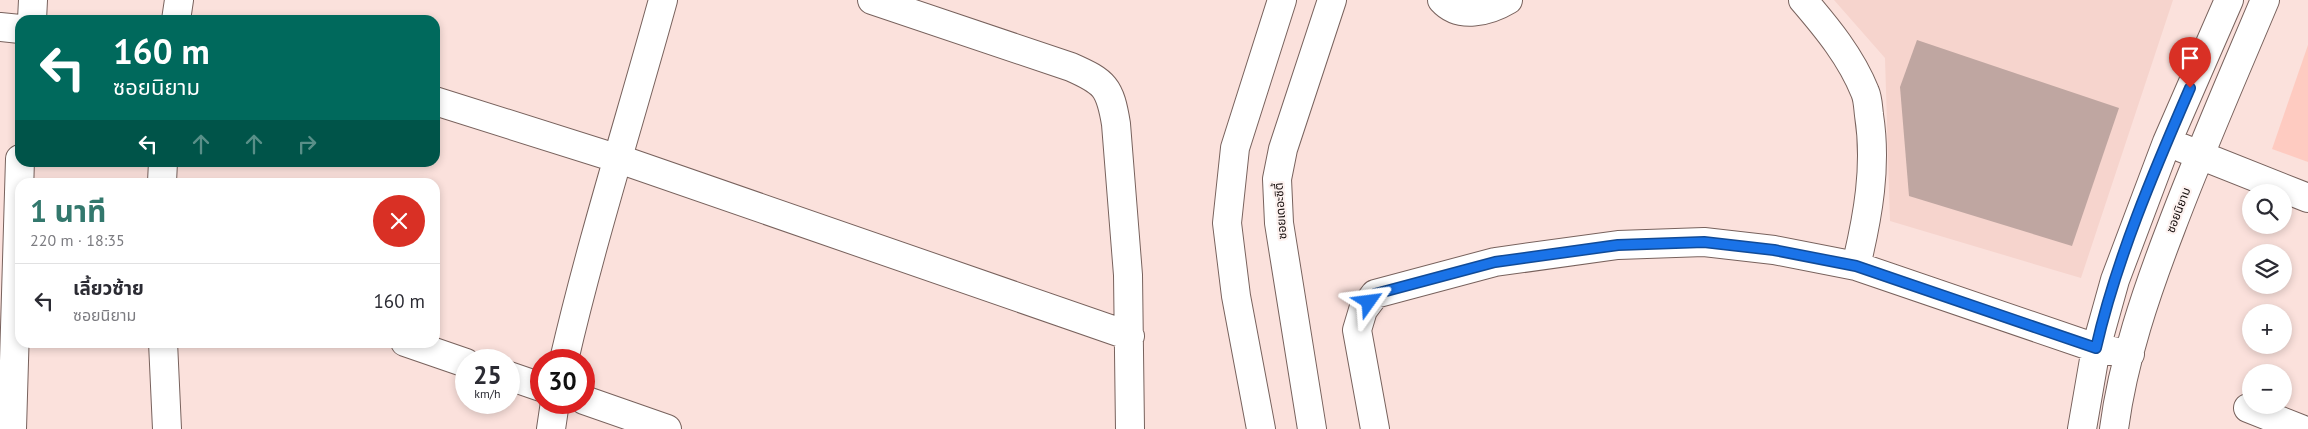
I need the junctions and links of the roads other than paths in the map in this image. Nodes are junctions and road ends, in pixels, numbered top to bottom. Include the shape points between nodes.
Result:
1 (33, 0) edge
2 (178, 0) edge
3 (663, 0) edge
4 (872, 0) edge
5 (1282, 0) edge
6 (1332, 0) edge
7 (1442, 0) edge
8 (1508, 0) edge
9 (1803, 0) edge
10 (2229, 0) edge
11 (2265, 0) edge
12 (32, 15) edge
13 (176, 15) edge
14 (0, 27) edge
15 (15, 28) edge
16 (440, 103) edge
17 (2167, 142) junction
18 (2198, 155) junction
19 (619, 159) junction
20 (2308, 198) edge
21 (15, 210) edge
22 (1856, 266) junction
23 (9, 270) edge
24 (1130, 336) junction
25 (163, 348) edge
26 (423, 348) edge
27 (2096, 348) junction
28 (567, 349) edge
29 (2130, 354) junction
30 (455, 358) edge
31 (595, 404) edge
32 (553, 414) edge
33 (2263, 414) edge
34 (12, 429) edge
35 (167, 429) edge
36 (551, 429) edge
37 (668, 429) edge
38 (1130, 429) edge
39 (1261, 429) edge
40 (1312, 429) edge
41 (1375, 429) edge
42 (2082, 429) edge
43 (2114, 429) edge
44 (2301, 429) edge

1 - 12 street
2 - 13 street
3 - 19 street
4 - 24 street via 1071,67 1094,77 1106,88 1116,124
5 - 39 street via 1234,148 1228,223 1236,296
6 - 40 street, ซอยเดอะซิตี้ via 1283,149 1277,178 1279,223
7 - 8 street via 1448,7 1470,13 1496,8
9 - 22 street via 1840,46 1866,93 1872,172 1868,213
10 - 17 street
11 - 18 street, ซอยนิยาม
14 - 15 street
16 - 19 street
17 - 18 street
17 - 27 street via 2115,280
18 - 20 street
18 - 29 street, ซอยนิยาม via 2146,293
19 - 24 street
19 - 28 street via 584,274
21 - 23 street
22 - 27 street
22 - 41 street via 1774,250 1704,242 1618,245 1495,262 1375,294 1362,310 1357,330
23 - 34 street
24 - 38 street
25 - 35 street
26 - 30 street
27 - 29 street
27 - 42 street
29 - 43 street, ซอยนิยาม
31 - 37 street
32 - 36 street
33 - 44 street

